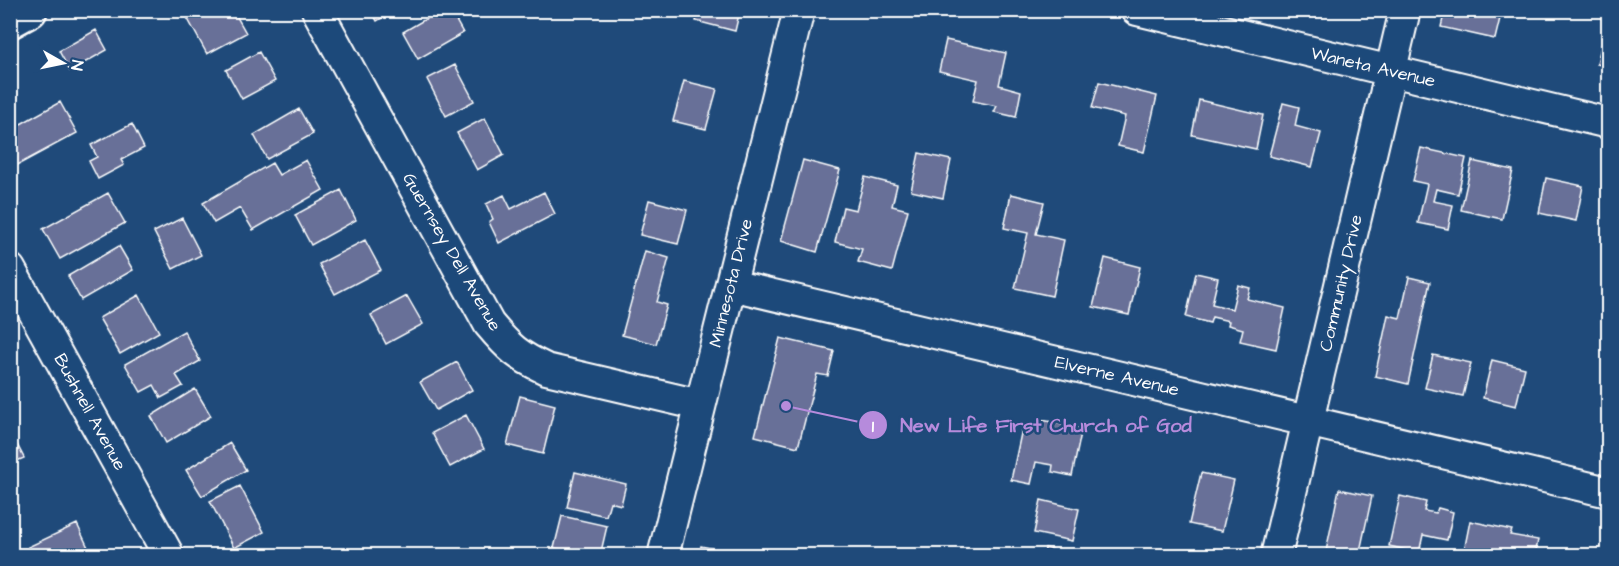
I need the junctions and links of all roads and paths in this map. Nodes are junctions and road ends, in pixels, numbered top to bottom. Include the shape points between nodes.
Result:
1 (30, 10) edge
2 (317, 10) edge
3 (799, 10) edge
4 (1137, 10) edge
5 (1405, 10) edge
6 (10, 21) edge
7 (1391, 71) junction
8 (1608, 123) edge
9 (10, 269) edge
10 (731, 285) junction
11 (700, 405) junction
12 (1308, 421) junction
13 (1608, 492) edge
14 (169, 555) edge
15 (663, 555) edge
16 (1276, 555) edge

1 - 6 street
2 - 11 street, Guernsey Dell Avenue via 489,324 506,345 546,369
3 - 10 street, Minnesota Drive
4 - 7 street, Waneta Avenue
5 - 7 street, Community Drive
7 - 8 street, Waneta Avenue
7 - 12 street, Community Drive
9 - 14 street, Bushnell Avenue
10 - 11 street, Minnesota Drive
10 - 12 street, Elverne Avenue
11 - 15 street, Minnesota Drive
12 - 13 street, Elverne Avenue
12 - 16 street, Community Drive

